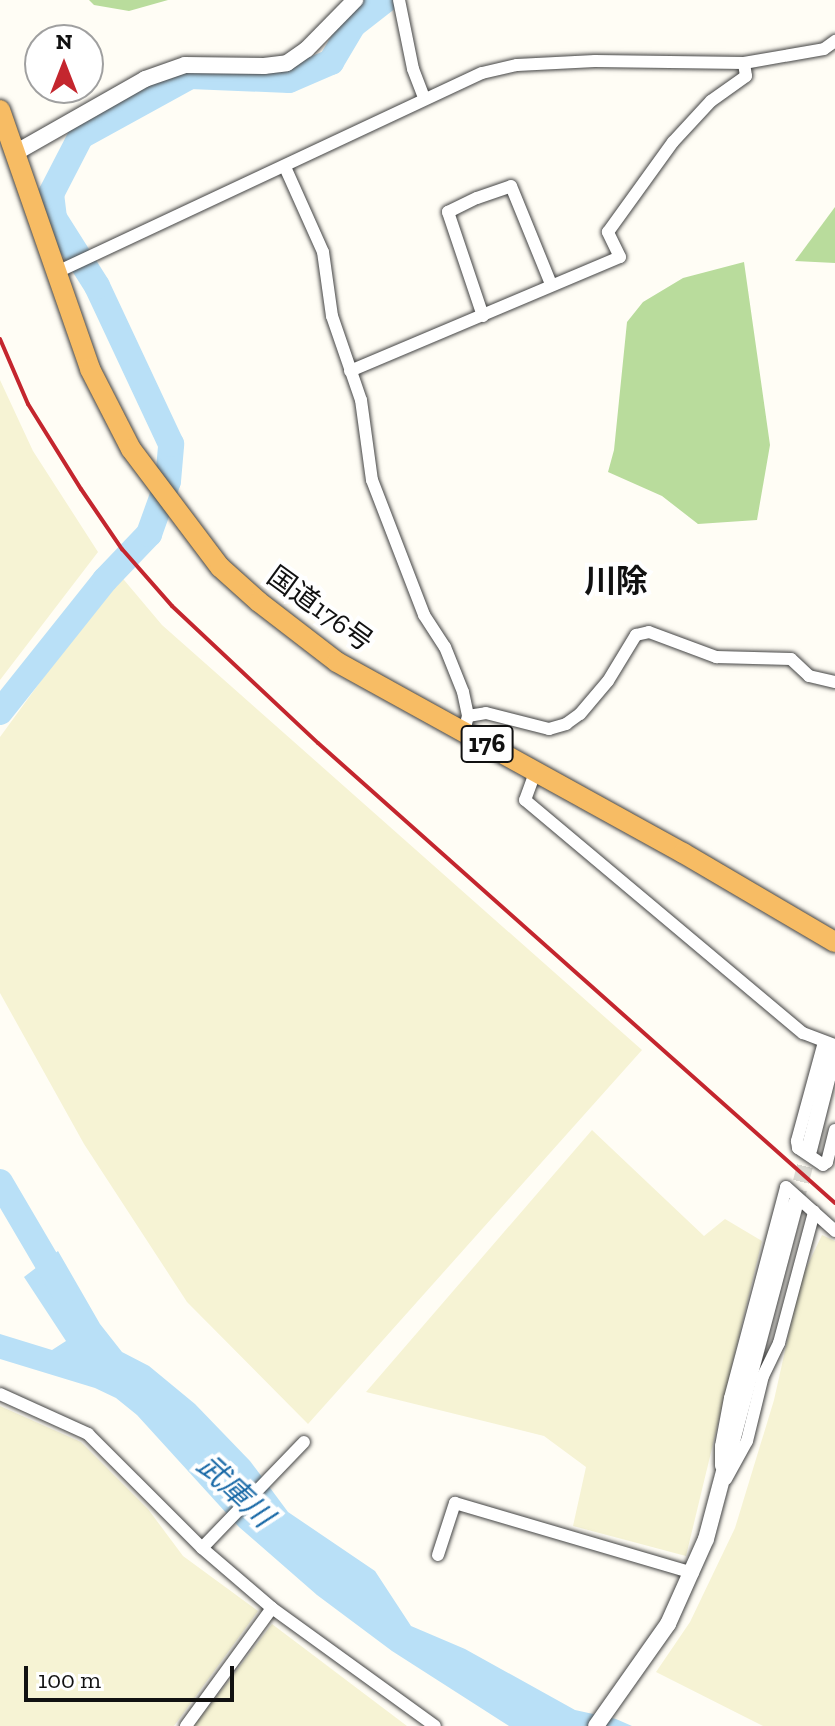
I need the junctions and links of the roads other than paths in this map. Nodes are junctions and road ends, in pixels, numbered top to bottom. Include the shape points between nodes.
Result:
1 (355, 0) edge
2 (399, 1) edge
3 (835, 41) edge
4 (744, 63) junction
5 (424, 98) junction
6 (0, 110) edge
7 (15, 153) junction
8 (285, 167) junction
9 (65, 269) junction
10 (551, 284) junction
11 (483, 316) junction
12 (350, 371) junction
13 (835, 682) edge
14 (466, 724) junction
15 (536, 770) junction
16 (835, 942) edge
17 (831, 1045) edge
18 (831, 1079) edge
19 (835, 1130) edge
20 (809, 1150) tunnel mouth
21 (795, 1205) tunnel mouth
22 (814, 1212) junction
23 (835, 1231) edge
24 (0, 1394) edge
25 (304, 1442) dead end
26 (722, 1485) junction
27 (202, 1548) junction
28 (438, 1555) dead end
29 (693, 1573) junction
30 (272, 1608) junction
31 (186, 1726) edge
32 (435, 1726) edge
33 (596, 1726) edge

1 - 7 street via 287,63 185,65 145,79
2 - 5 street
3 - 4 street via 824,49
4 - 5 street via 517,65 482,73
4 - 10 street via 746,76 711,101 673,142 608,232 620,257
5 - 8 street
6 - 7 highway, 国道176号 / 176
7 - 9 highway, 国道176号 / 176
8 - 9 street
8 - 12 street via 323,252 332,316
9 - 14 highway, 国道176号 / 176 via 90,369 131,449 220,567 337,662
10 - 11 street
10 - 11 street via 511,186 477,198 448,212
11 - 12 street
12 - 14 street via 361,400 372,480 424,615 445,647
13 - 14 street via 809,676 791,659 716,657 649,632 636,635 608,681 566,724 549,729 486,713
14 - 15 highway, 国道176号 / 176
15 - 16 highway, 国道176号 / 176
15 - 17 street via 525,800 803,1033
17 - 18 street
17 - 19 street via 798,1148 823,1165
18 - 20 street
21 - 26 street
22 - 23 street
22 - 26 street via 747,1441
22 - 26 street via 786,1187 730,1398 721,1446
24 - 27 street via 88,1434
25 - 27 street
26 - 29 street
27 - 30 street
28 - 29 street via 455,1503
29 - 33 street via 668,1624
30 - 31 street
30 - 32 street

